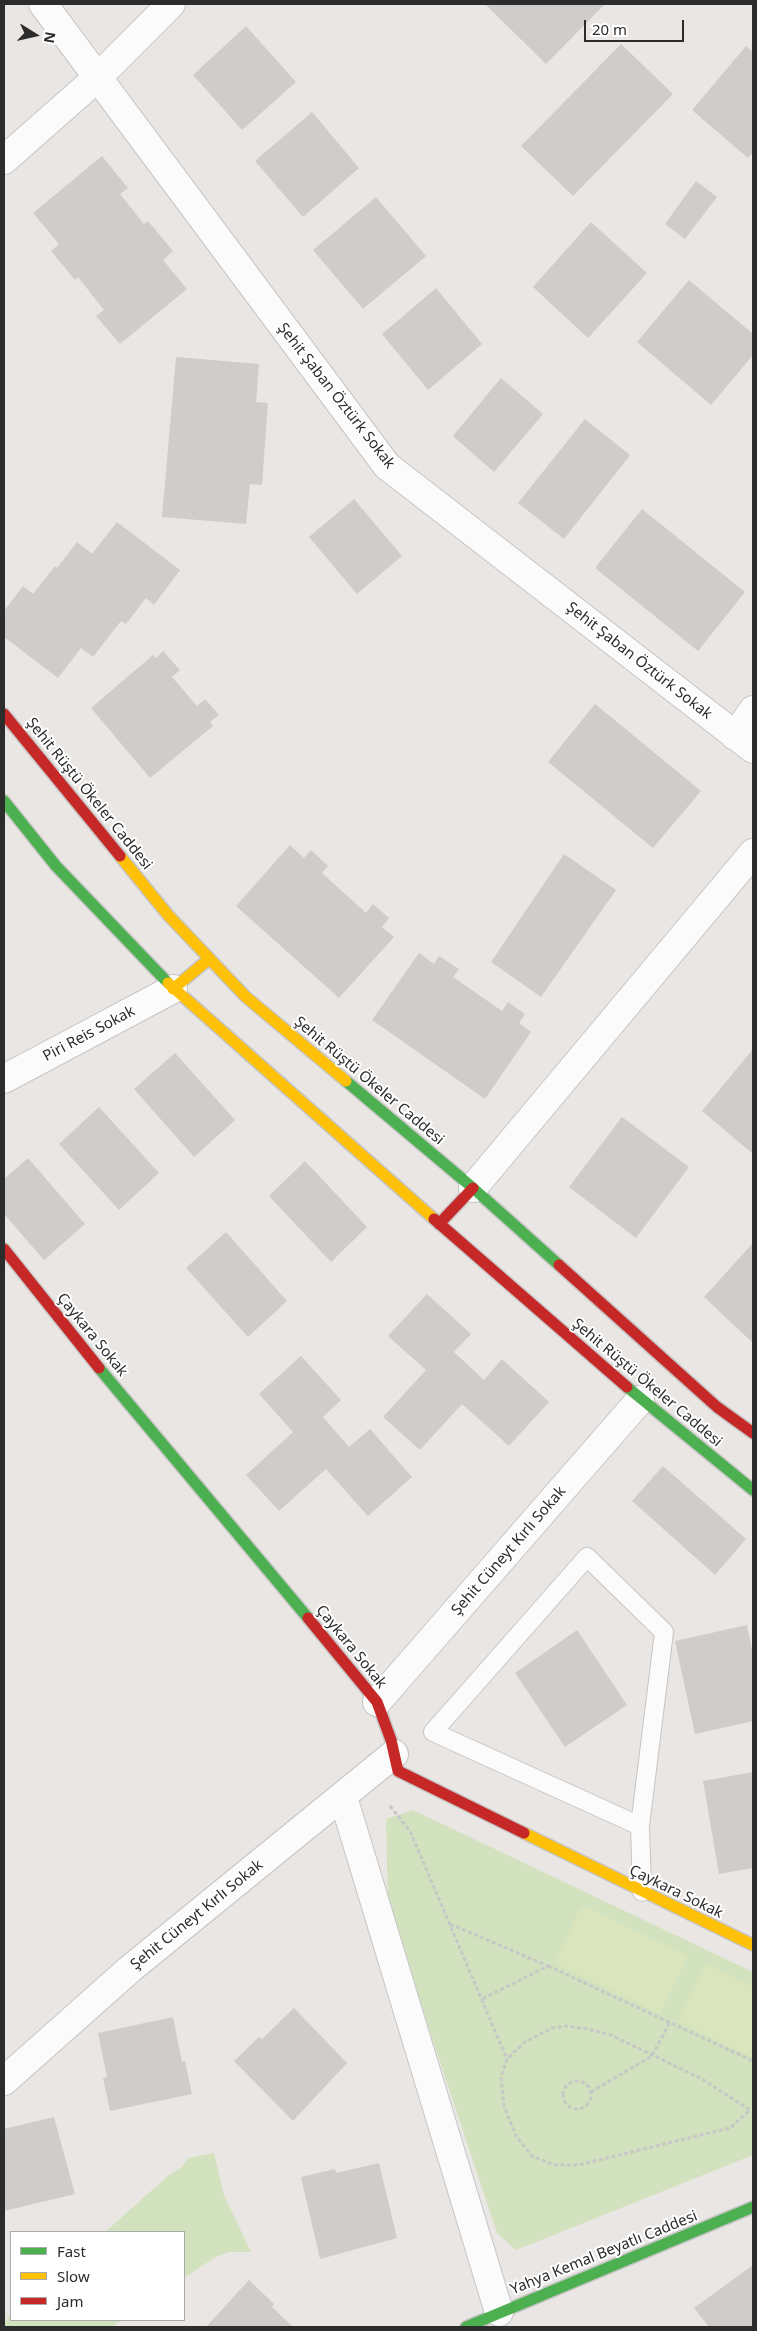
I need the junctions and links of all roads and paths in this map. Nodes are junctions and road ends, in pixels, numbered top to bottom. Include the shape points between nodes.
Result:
1 (43, 4) edge
2 (171, 4) edge
3 (97, 78) junction
4 (4, 160) edge
5 (753, 710) edge
6 (4, 714) edge
7 (744, 743) edge
8 (4, 801) edge
9 (753, 853) edge
10 (209, 959) junction
11 (174, 989) junction
12 (4, 1079) edge
13 (473, 1188) junction
14 (439, 1224) junction
15 (4, 1249) edge
16 (640, 1400) junction
17 (753, 1434) edge
18 (753, 1490) edge
19 (377, 1702) junction
20 (394, 1754) junction
21 (343, 1797) junction
22 (390, 1806) dead end
23 (640, 1826) junction
24 (642, 1892) junction
25 (449, 1924) junction
26 (753, 1945) edge
27 (548, 1966) junction
28 (482, 2000) junction
29 (670, 2022) junction
30 (652, 2056) junction
31 (507, 2059) junction
32 (753, 2061) edge
33 (4, 2081) edge
34 (591, 2092) junction
35 (752, 2111) edge
36 (753, 2207) edge
37 (499, 2312) junction
38 (466, 2327) edge

1 - 3 street, Şehit Şaban Öztürk Sokak
2 - 3 street
3 - 4 street
3 - 7 street, Şehit Şaban Öztürk Sokak via 387,466
5 - 7 street
6 - 10 street, Şehit Rüştü Ökeler Caddesi via 168,916
8 - 11 street, Şehit Rüştü Ökeler Caddesi via 56,866
9 - 13 street
10 - 11 street
10 - 13 street, Şehit Rüştü Ökeler Caddesi via 246,997
11 - 12 street, Piri Reis Sokak
11 - 14 street, Şehit Rüştü Ökeler Caddesi
13 - 14 street
13 - 17 street, Şehit Rüştü Ökeler Caddesi via 665,1362
14 - 16 street, Şehit Rüştü Ökeler Caddesi
15 - 19 street, Çaykara Sokak
16 - 18 street, Şehit Rüştü Ökeler Caddesi
16 - 19 street, Şehit Cüneyt Kırlı Sokak
19 - 20 street, Çaykara Sokak
20 - 21 street, Şehit Cüneyt Kırlı Sokak
20 - 24 street, Çaykara Sokak via 398,1772
21 - 33 street, Şehit Cüneyt Kırlı Sokak via 130,1969
21 - 37 street
22 - 25 path via 410,1831
23 - 23 lane via 664,1632 587,1557 434,1732
23 - 24 lane
24 - 26 street, Çaykara Sokak
25 - 27 path
25 - 28 path
27 - 28 path
27 - 29 path
28 - 31 path
29 - 30 path
29 - 32 path
30 - 31 path via 611,2035 566,2026 538,2033
30 - 34 path
30 - 35 path via 702,2079
31 - 35 path via 501,2077 504,2106 516,2136 532,2156 554,2165 578,2165 730,2128
34 - 34 path via 583,2082 576,2081 565,2088 565,2100 569,2106 581,2108 587,2104
36 - 37 street, Yahya Kemal Beyatlı Caddesi
37 - 38 street, Yahya Kemal Beyatlı Caddesi

